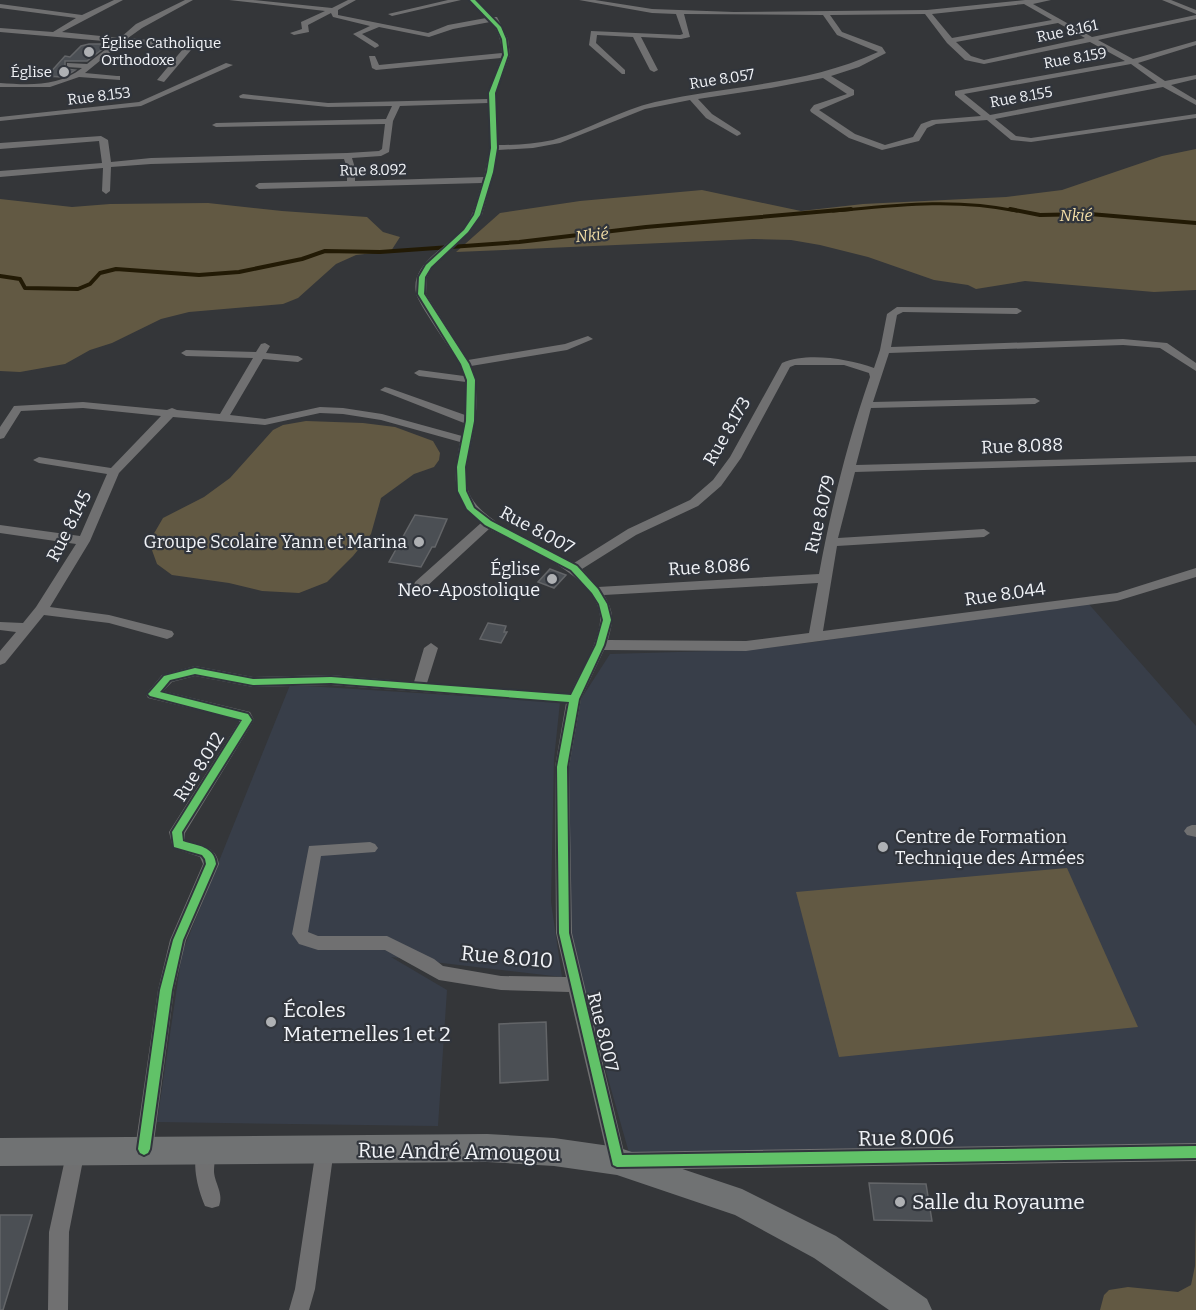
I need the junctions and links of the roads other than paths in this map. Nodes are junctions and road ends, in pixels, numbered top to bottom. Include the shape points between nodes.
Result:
1 (120, 0) edge
2 (189, 0) edge
3 (232, 0) edge
4 (353, 0) edge
5 (458, 0) edge
6 (472, 0) edge
7 (584, 0) edge
8 (658, 0) edge
9 (1048, 0) edge
10 (1165, 0) edge
11 (1025, 2) junction
12 (0, 6) edge
13 (334, 10) junction
14 (652, 11) junction
15 (825, 12) junction
16 (927, 12) junction
17 (1196, 12) edge
18 (392, 14) dead end
19 (680, 14) junction
20 (83, 17) junction
21 (1196, 17) edge
22 (494, 19) junction
23 (1059, 21) junction
24 (378, 25) junction
25 (0, 30) edge
26 (294, 33) dead end
27 (54, 34) junction
28 (637, 37) junction
29 (121, 39) junction
30 (1094, 40) junction
31 (951, 41) junction
32 (1196, 43) edge
33 (375, 46) dead end
34 (506, 55) junction
35 (372, 58) dead end
36 (1132, 62) junction
37 (70, 65) dead end
38 (229, 65) dead end
39 (89, 66) junction
40 (654, 70) dead end
41 (622, 72) dead end
42 (78, 75) junction
43 (824, 75) junction
44 (1196, 77) edge
45 (117, 78) dead end
46 (161, 80) dead end
47 (1164, 84) junction
48 (0, 85) edge
49 (243, 96) dead end
50 (693, 98) junction
51 (492, 101) junction
52 (1196, 103) edge
53 (397, 104) junction
54 (989, 115) junction
55 (1196, 116) edge
56 (0, 119) edge
57 (389, 121) junction
58 (216, 126) dead end
59 (737, 134) dead end
60 (0, 146) edge
61 (494, 148) junction
62 (347, 156) junction
63 (106, 164) junction
64 (82, 166) junction
65 (0, 174) edge
66 (76, 179) dead end
67 (486, 180) junction
68 (351, 185) junction
69 (259, 186) dead end
70 (106, 191) dead end
71 (1017, 310) dead end
72 (588, 339) dead end
73 (885, 350) junction
74 (262, 351) junction
75 (186, 353) dead end
76 (298, 359) dead end
77 (465, 364) junction
78 (1196, 368) edge
79 (419, 373) dead end
80 (876, 377) junction
81 (471, 380) junction
82 (385, 390) dead end
83 (1035, 401) dead end
84 (866, 405) junction
85 (172, 411) junction
86 (224, 418) junction
87 (470, 421) junction
88 (0, 436) edge
89 (465, 440) junction
90 (1196, 459) edge
91 (39, 460) dead end
92 (849, 469) junction
93 (114, 472) junction
94 (488, 522) junction
95 (0, 529) edge
96 (984, 533) dead end
97 (84, 541) junction
98 (831, 542) junction
99 (574, 568) junction
100 (1196, 572) edge
101 (825, 578) junction
102 (420, 585) dead end
103 (595, 591) junction
104 (41, 610) junction
105 (0, 626) edge
106 (26, 628) junction
107 (167, 634) dead end
108 (815, 638) junction
109 (600, 645) junction
110 (431, 648) dead end
111 (0, 660) edge
112 (419, 686) junction
113 (574, 699) junction
114 (370, 848) dead end
115 (575, 985) junction
116 (144, 1149) junction
117 (206, 1149) junction
118 (326, 1149) junction
119 (76, 1150) junction
120 (0, 1152) edge
121 (1196, 1152) edge
122 (617, 1161) junction
123 (212, 1199) dead end
124 (58, 1310) edge
125 (299, 1310) edge
126 (916, 1310) edge

1 - 20 street
2 - 29 street
3 - 13 street
4 - 13 street
5 - 18 street
6 - 22 street
7 - 14 street
8 - 14 street
9 - 11 street
10 - 17 street
11 - 16 street
11 - 23 street
12 - 20 street
13 - 24 street via 335,16
13 - 26 street via 304,24 306,30
14 - 19 street
15 - 16 street
15 - 19 street via 809,9
15 - 43 street, Rue 8.057 via 837,33 882,53 867,62
16 - 31 street, Rue 8.161
19 - 28 street via 687,35
20 - 27 street
21 - 30 street, Rue 8.161
22 - 24 street via 429,35
22 - 34 street via 504,39
23 - 30 street
23 - 31 street
24 - 33 street via 357,34
25 - 27 street
27 - 29 street
28 - 40 street
28 - 41 street via 592,35 592,43
29 - 39 street
29 - 46 street via 188,48
30 - 31 street, Rue 8.161 via 984,62 968,58
30 - 36 street
32 - 36 street, Rue 8.159
34 - 35 street via 376,68
34 - 51 street, Rue 8.007
36 - 47 street
36 - 54 street, Rue 8.159 via 958,93
37 - 39 street
38 - 56 street, Rue 8.153 via 141,104
39 - 42 street
42 - 45 street
42 - 48 street via 31,87
43 - 50 street, Rue 8.057
43 - 54 street, Rue 8.155 via 851,92 814,110 852,136 885,148 916,138 924,126 935,122
44 - 47 street, Rue 8.155
47 - 52 street
47 - 54 street, Rue 8.155
49 - 53 street via 327,105
50 - 59 street via 710,116
50 - 61 street, Rue 8.057 via 629,111 557,141
51 - 53 street
51 - 61 street, Rue 8.007
53 - 57 street
54 - 55 street via 1014,138 1031,140
57 - 58 street
57 - 62 street via 386,150
60 - 63 street via 101,138
61 - 67 street, Rue 8.007
62 - 63 street
62 - 68 street
63 - 64 street
63 - 70 street
64 - 65 street
64 - 66 street
67 - 68 street, Rue 8.092
67 - 77 street, Rue 8.007 via 477,215 422,277 421,294
68 - 69 street, Rue 8.092
71 - 73 street, Rue 8.079 via 896,310
72 - 77 street via 567,347
73 - 78 street via 1163,345
73 - 80 street, Rue 8.079
74 - 75 street
74 - 76 street
74 - 86 street
77 - 81 street, Rue 8.007
79 - 81 street
80 - 84 street, Rue 8.079
80 - 99 street, Rue 8.173 via 873,371 844,362 786,365 717,483 694,503 632,532
81 - 87 street, Rue 8.007
82 - 87 street
83 - 84 street
84 - 92 street, Rue 8.079
85 - 86 street
85 - 88 street via 27,406 9,415
85 - 93 street, Rue 8.145
86 - 89 street via 265,422 312,411 343,411 382,417
87 - 89 street, Rue 8.007
89 - 94 street, Rue 8.007 via 462,491 471,509
90 - 92 street, Rue 8.088
91 - 93 street
92 - 98 street, Rue 8.079
93 - 97 street, Rue 8.145
94 - 99 street, Rue 8.007
94 - 102 street
95 - 97 street
96 - 98 street
97 - 104 street, Rue 8.145
98 - 101 street, Rue 8.079
99 - 103 street, Rue 8.007
100 - 108 street, Rue 8.044 via 1116,597
101 - 103 street, Rue 8.086
101 - 108 street, Rue 8.079
103 - 109 street, Rue 8.007 via 607,620
104 - 106 street, Rue 8.145
104 - 107 street via 110,619
105 - 106 street
106 - 111 street, Rue 8.145
108 - 109 street via 746,646
109 - 113 street, Rue 8.007
110 - 112 street
112 - 113 street, Rue 8.012
112 - 116 street, Rue 8.012 via 331,680 253,682 195,671 166,678 153,694 238,714 247,720 177,831 177,844 205,852 211,864 178,940 166,990
113 - 115 street, Rue 8.007 via 562,767 564,933
114 - 115 street, Rue 8.010 via 314,850 300,934 305,939 318,943 387,944 439,973 501,983
115 - 122 street, Rue 8.007
116 - 117 main road, Rue André Amougou
116 - 119 main road, Rue André Amougou
117 - 118 main road, Rue André Amougou
117 - 123 street via 205,1174
118 - 122 main road, Rue André Amougou via 487,1148
118 - 125 street
119 - 120 main road, Rue André Amougou
119 - 124 street via 59,1232
121 - 122 street, Rue 8.006
122 - 126 main road, Rue André Amougou via 742,1203 825,1247

